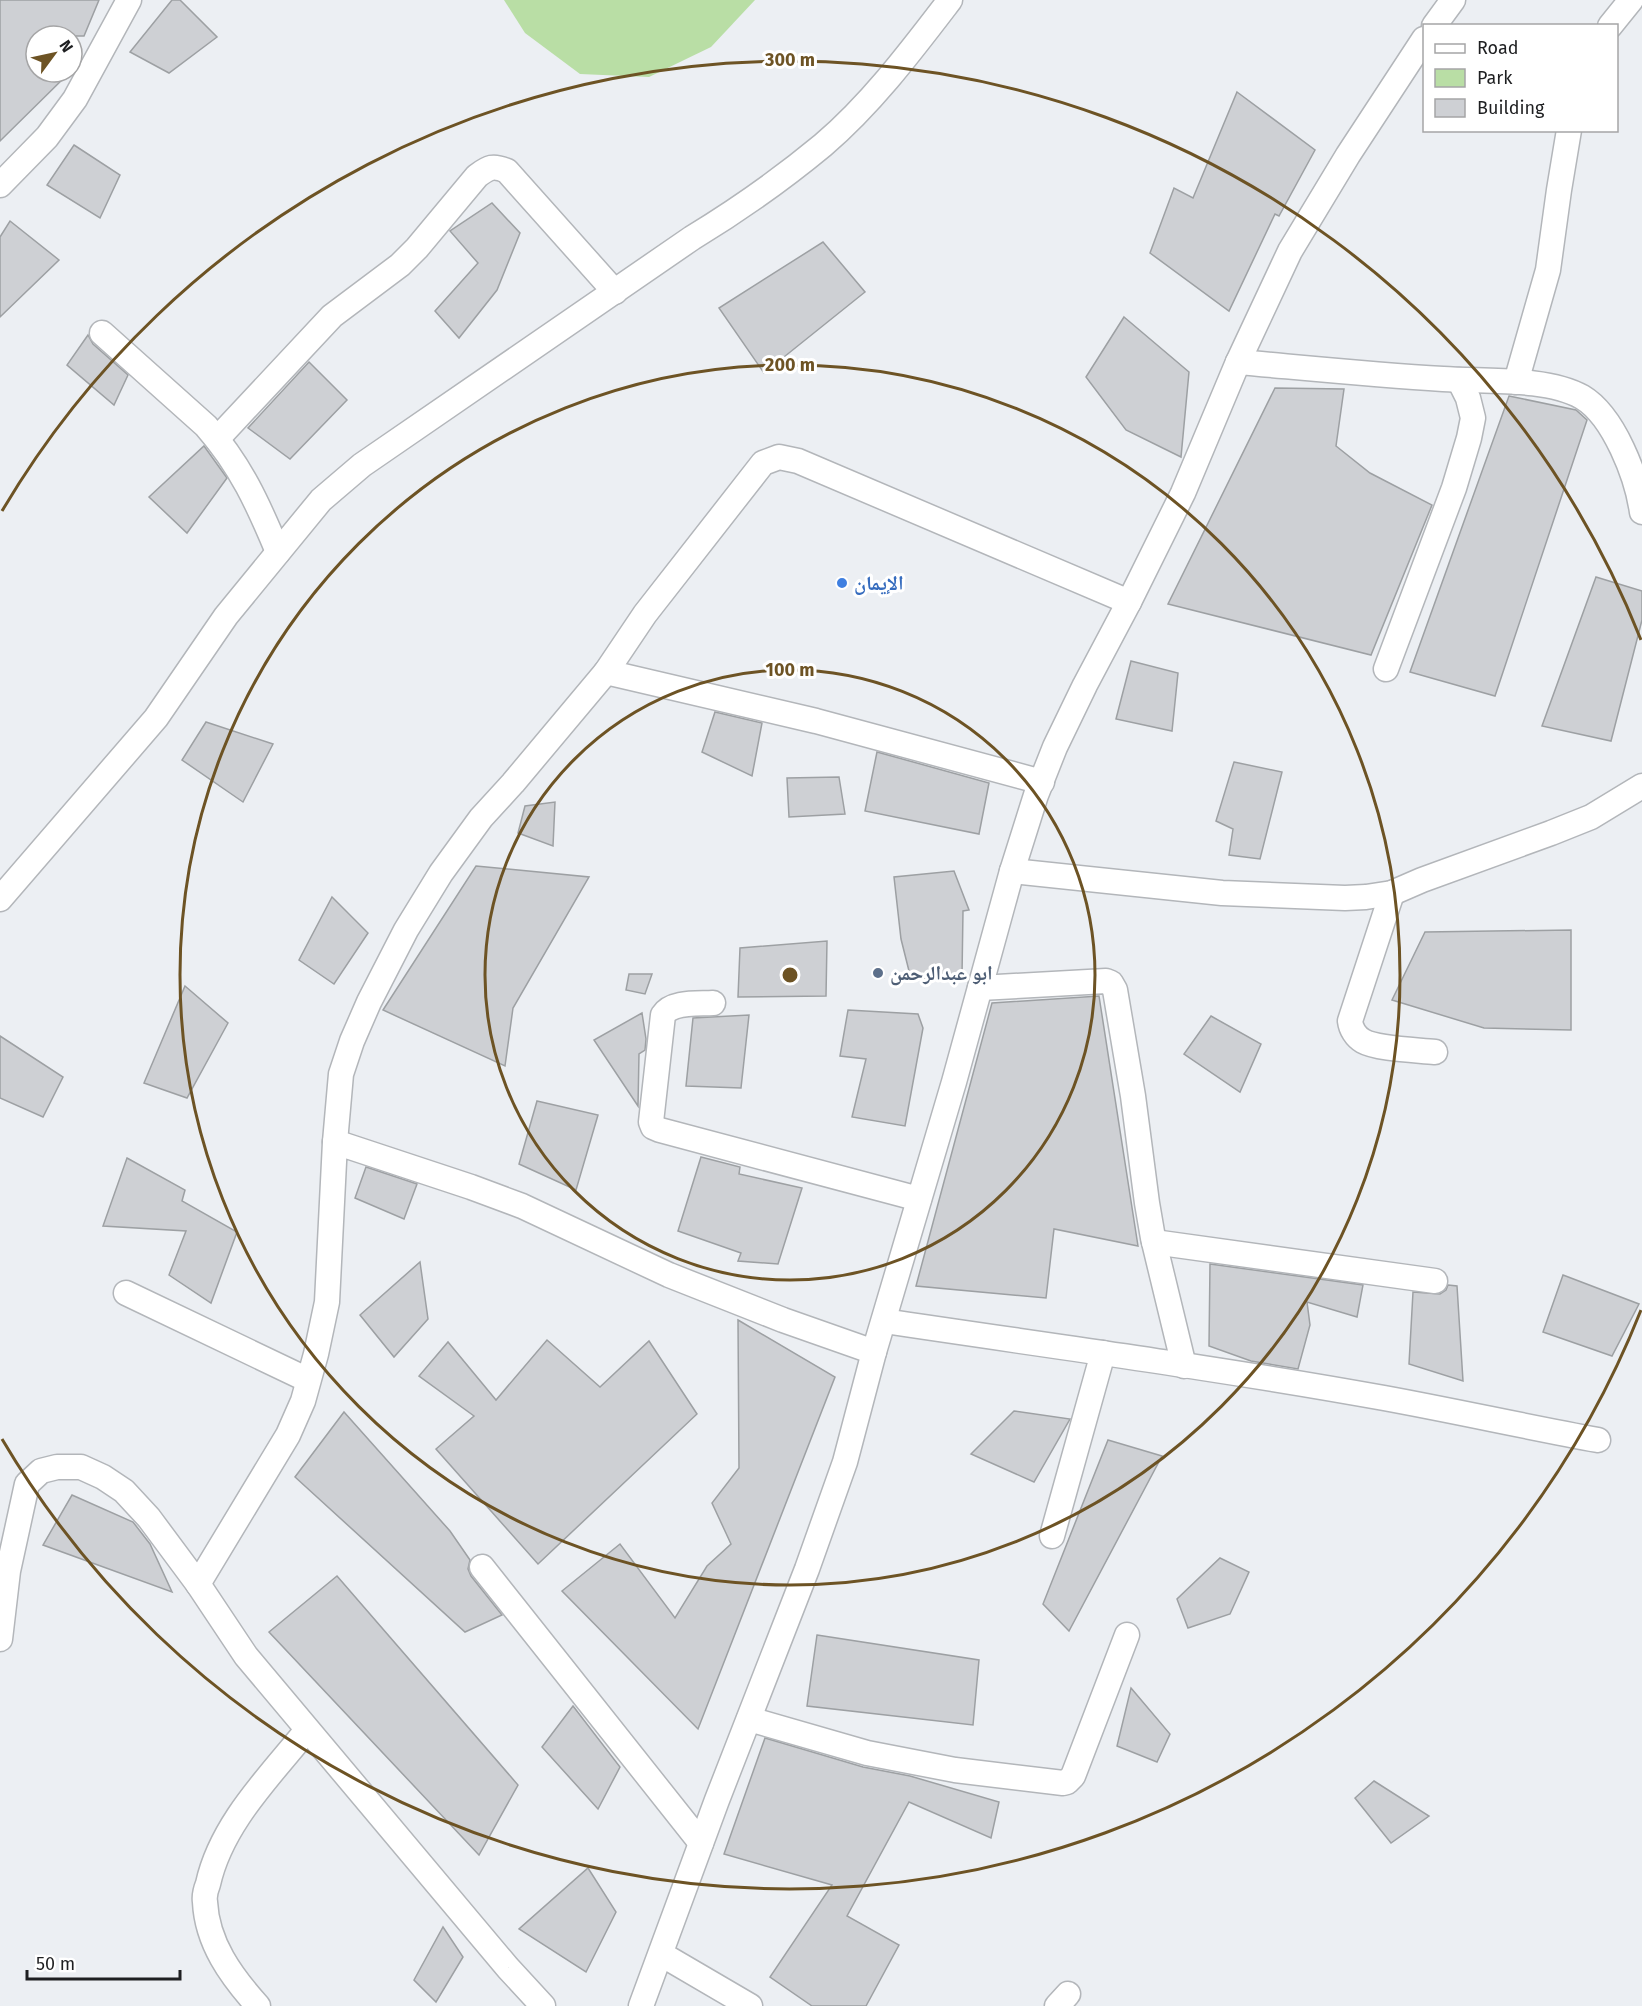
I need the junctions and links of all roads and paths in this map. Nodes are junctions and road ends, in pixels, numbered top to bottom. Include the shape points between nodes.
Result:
1 (129, 0) edge
2 (950, 0) edge
3 (1453, 0) edge
4 (1631, 0) edge
5 (1435, 24) edge
6 (1612, 24) edge
7 (1423, 42) edge
8 (1569, 132) edge
9 (0, 185) edge
10 (615, 292) junction
11 (102, 333) dead end
12 (1238, 362) junction
13 (1459, 380) junction
14 (1516, 382) junction
15 (217, 439) junction
16 (1642, 512) edge
17 (278, 552) junction
18 (1129, 602) junction
19 (1386, 669) dead end
20 (606, 672) junction
21 (1042, 782) junction
22 (1642, 786) edge
23 (1012, 871) junction
24 (4, 887) edge
25 (1392, 893) junction
26 (980, 988) junction
27 (713, 1003) dead end
28 (1435, 1052) dead end
29 (335, 1142) junction
30 (919, 1199) junction
31 (1154, 1242) junction
32 (1435, 1281) dead end
33 (126, 1293) dead end
34 (884, 1321) junction
35 (874, 1352) junction
36 (1103, 1353) junction
37 (1184, 1366) junction
38 (308, 1380) junction
39 (1598, 1440) dead end
40 (1052, 1536) dead end
41 (482, 1567) dead end
42 (198, 1584) junction
43 (1127, 1635) dead end
44 (0, 1639) edge
45 (749, 1719) junction
46 (307, 1730) junction
47 (701, 1842) junction
48 (661, 1954) junction
49 (258, 2006) edge
50 (543, 2006) edge
51 (641, 2006) edge
52 (750, 2006) edge

1 - 9 street via 75,99 47,137
2 - 10 street via 882,86 824,144 744,206
3 - 5 street
4 - 6 street
7 - 12 street via 1290,251
8 - 14 street via 1548,270
10 - 15 street via 507,171 496,166 489,168 477,176 400,265 332,316
10 - 17 street via 362,465 321,500
11 - 15 street
12 - 13 street
12 - 18 street via 1183,493
13 - 14 street
13 - 19 street via 1473,418 1469,438
14 - 16 street via 1566,389 1598,410 1614,432 1629,465
15 - 17 street via 253,493
17 - 24 street via 226,616 156,718 70,819
18 - 20 street via 798,461 779,457 758,468 645,614
18 - 21 street via 1055,747
20 - 21 street via 816,721
20 - 29 street via 481,818 406,930 369,1002 341,1074
21 - 23 street
22 - 25 street via 1591,817
23 - 25 street via 1268,896 1345,898
23 - 26 street
25 - 28 street via 1351,1028 1361,1040 1372,1045
26 - 30 street
26 - 31 street via 1111,983 1133,1096
27 - 30 street via 673,1006 663,1015 653,1126
29 - 35 street via 512,1202 669,1275
29 - 38 street via 327,1302
30 - 34 street
31 - 32 street
31 - 37 street
33 - 38 street
34 - 35 street
34 - 36 street
35 - 45 street via 844,1462
36 - 37 street
36 - 40 street
37 - 39 street via 1373,1396
38 - 42 street via 288,1435
41 - 47 street
42 - 44 street via 124,1491 81,1467 41,1471 27,1484 8,1571
42 - 46 street via 246,1656
43 - 45 street via 1073,1776 1067,1782 1048,1783 955,1770 878,1755
45 - 47 street
46 - 49 street via 235,1820 211,1870 204,1899 216,1949
46 - 50 street
47 - 48 street
48 - 51 street
48 - 52 street

